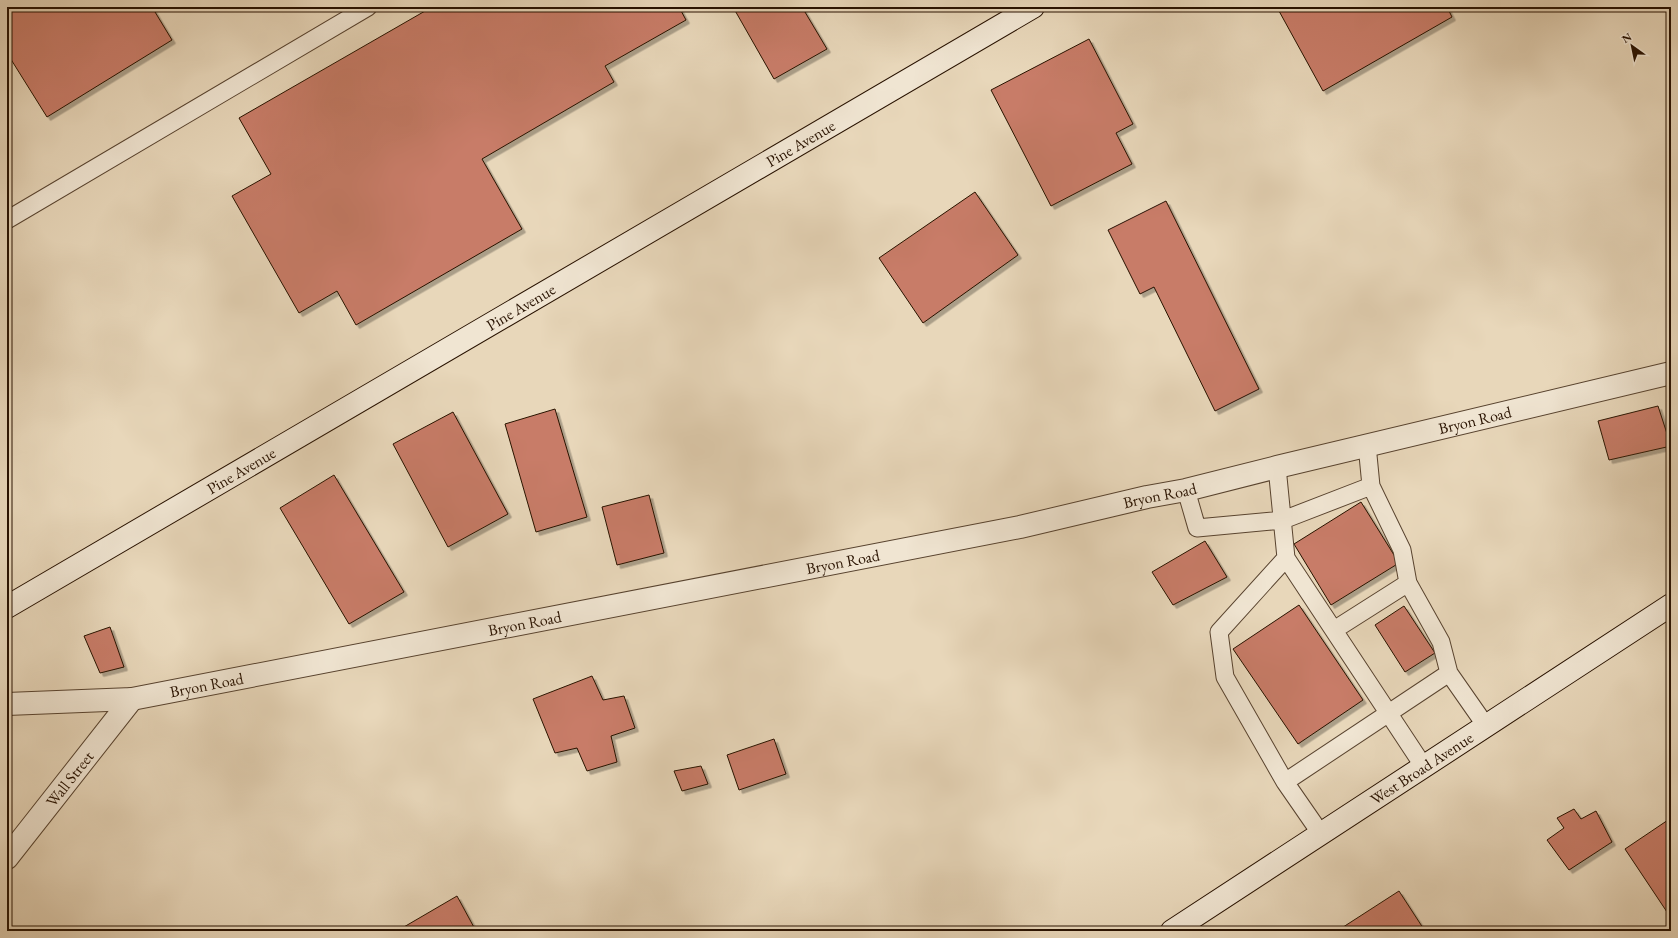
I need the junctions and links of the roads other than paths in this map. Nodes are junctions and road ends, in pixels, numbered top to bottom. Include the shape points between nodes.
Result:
1 (368, 7) edge
2 (1034, 7) edge
3 (7, 220) edge
4 (1671, 374) edge
5 (1367, 445) junction
6 (1277, 467) junction
7 (1371, 486) junction
8 (1186, 490) junction
9 (1283, 520) junction
10 (1286, 558) junction
11 (1408, 583) junction
12 (1671, 605) edge
13 (7, 607) edge
14 (1334, 630) junction
15 (1449, 673) junction
16 (132, 699) junction
17 (7, 704) edge
18 (1389, 713) junction
19 (1486, 726) junction
20 (1424, 767) junction
21 (1285, 782) junction
22 (1321, 834) junction
23 (7, 858) edge
24 (1172, 931) edge

1 - 3 lane
2 - 13 street, Pine Avenue
4 - 5 street, Bryon Road
5 - 6 street, Bryon Road
5 - 7 lane
6 - 8 street, Bryon Road
6 - 9 lane
7 - 9 lane
7 - 11 lane via 1402,550
8 - 9 lane via 1196,528
8 - 16 street, Bryon Road via 1005,530
9 - 10 lane
10 - 14 lane
10 - 21 lane via 1218,632 1225,677
11 - 14 lane
11 - 15 lane via 1441,642
12 - 19 street, West Broad Avenue
14 - 18 lane
15 - 18 lane
15 - 19 lane
16 - 17 street, Bryon Road
16 - 23 street, Wall Street
18 - 20 lane
18 - 21 lane
19 - 20 street, West Broad Avenue
20 - 22 street, West Broad Avenue
21 - 22 lane
22 - 24 street, West Broad Avenue

